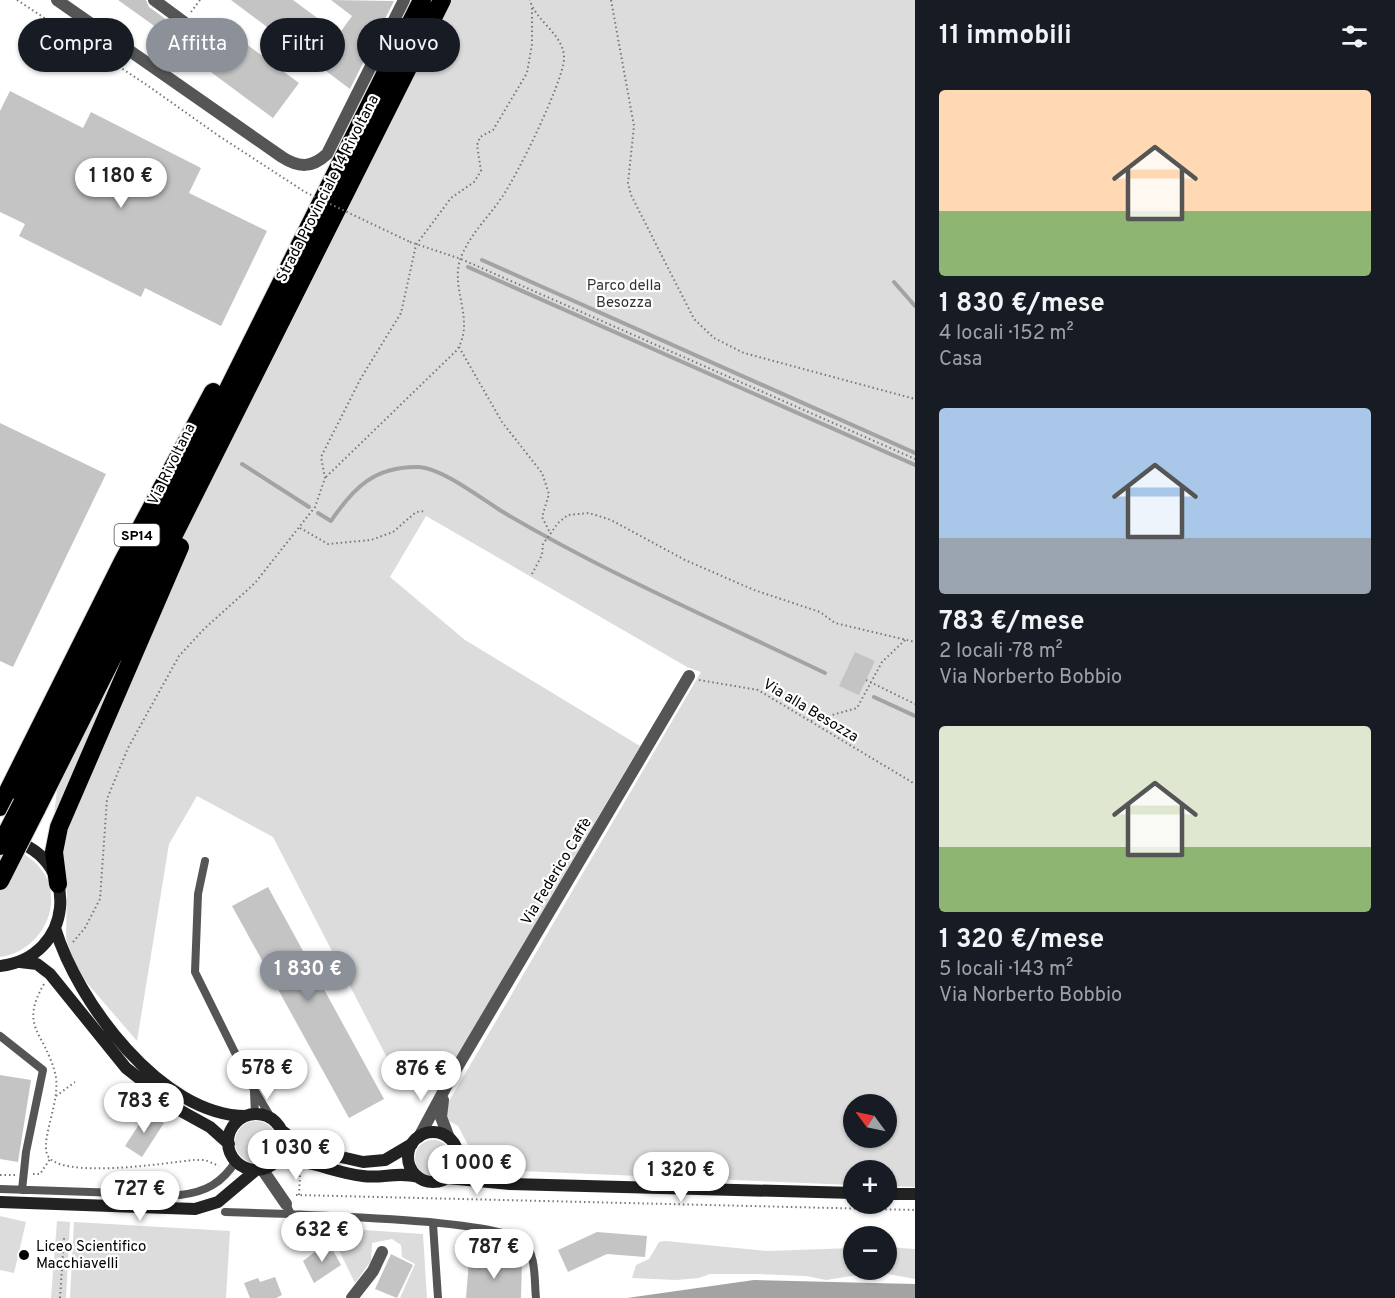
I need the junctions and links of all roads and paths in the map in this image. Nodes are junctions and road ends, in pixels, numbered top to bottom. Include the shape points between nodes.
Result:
1 (17, 0) edge
2 (57, 0) edge
3 (154, 0) edge
4 (200, 0) edge
5 (404, 0) edge
6 (422, 0) edge
7 (442, 0) edge
8 (530, 0) edge
9 (611, 0) edge
10 (532, 6) junction
11 (177, 18) edge
12 (187, 18) edge
13 (146, 62) edge
14 (160, 72) edge
15 (416, 245) junction
16 (461, 259) junction
17 (287, 271) junction
18 (292, 296) junction
19 (459, 347) junction
20 (915, 399) edge
21 (915, 459) edge
22 (325, 478) junction
23 (425, 511) dead end
24 (300, 528) junction
25 (550, 533) junction
26 (532, 574) dead end
27 (905, 640) junction
28 (915, 642) edge
29 (689, 676) joint
30 (868, 681) junction
31 (915, 704) edge
32 (810, 721) junction
33 (915, 784) edge
34 (0, 807) edge
35 (29, 807) junction
36 (0, 838) edge
37 (0, 846) edge
38 (205, 861) dead end
39 (0, 881) edge
40 (58, 884) junction
41 (55, 928) junction
42 (69, 948) dead end
43 (20, 962) junction
44 (0, 966) edge
45 (0, 1036) edge
46 (75, 1082) dead end
47 (449, 1082) junction
48 (254, 1090) junction
49 (56, 1096) dead end
50 (250, 1115) junction
51 (272, 1119) junction
52 (281, 1130) junction
53 (449, 1138) junction
54 (416, 1140) junction
55 (229, 1144) junction
56 (456, 1149) junction
57 (236, 1161) junction
58 (267, 1166) junction
59 (418, 1177) junction
60 (447, 1178) junction
61 (510, 1184) junction
62 (0, 1189) edge
63 (22, 1190) junction
64 (843, 1193) edge
65 (897, 1194) edge
66 (915, 1194) edge
67 (0, 1202) edge
68 (289, 1209) junction
69 (225, 1212) dead end
70 (433, 1224) junction
71 (64, 1238) dead end
72 (382, 1252) dead end
73 (60, 1298) edge
74 (352, 1298) edge
75 (438, 1298) edge
76 (536, 1298) edge

1 - 15 path, bridge via 305,192
2 - 13 street
3 - 11 street
4 - 12 path
5 - 14 street via 327,154 314,164 295,164 282,157
6 - 17 highway, Strada Provinciale 14 Rivoltana / SP14
7 - 18 highway, Strada Provinciale 14 Rivoltana / SP14
8 - 10 path
9 - 20 path via 634,126 628,183 631,195 694,319 714,338 744,353
10 - 15 path via 527,73 493,130 480,137 477,145 481,171 474,182 451,198
10 - 16 path via 560,43 562,67 510,183 471,236
15 - 16 path
15 - 22 path via 401,313 361,378 321,457
16 - 19 path via 457,272 466,325
16 - 21 path
17 - 34 highway, SP14 via 247,330 122,563
17 - 35 highway, Via Rivoltana / SP14
18 - 35 highway, SP14
18 - 40 highway, SP14 via 273,351 194,513 59,827 54,847
19 - 22 path
19 - 25 path via 502,422 542,473 549,494 542,523
22 - 24 path via 315,507
23 - 24 path via 416,512 393,532 371,540 328,544
24 - 42 path via 255,583 179,656 145,717 107,799 100,899
25 - 26 path
25 - 27 path via 568,515 600,516 754,590 820,612 845,626
27 - 28 path
27 - 30 path
29 - 32 path, Via alla Besozza via 758,690
29 - 47 street, Via Federico Caffè
30 - 31 path
30 - 32 path via 856,708
32 - 33 path, Via alla Besozza
35 - 37 highway, SP14, bridge
35 - 39 highway, SP14, bridge
36 - 40 street via 36,851 49,865
38 - 48 lane via 198,894 195,972
40 - 41 street via 60,908
41 - 43 street via 41,948
41 - 50 street via 63,955 90,1003 153,1073 206,1108 228,1115
43 - 44 street
43 - 55 street via 37,964 50,974 126,1068
45 - 63 lane via 42,1070
46 - 49 path
47 - 53 street via 440,1110
47 - 54 street
48 - 50 lane
48 - 51 lane
50 - 51 street
50 - 55 street via 231,1130
51 - 52 street
52 - 54 street via 306,1149 363,1162 385,1160
52 - 58 street via 283,1150
53 - 54 street via 434,1133
53 - 56 street
54 - 59 street via 409,1150 409,1165
55 - 57 street
56 - 60 street via 457,1165
56 - 61 street via 481,1174
57 - 58 street
57 - 63 lane via 216,1185 196,1193
58 - 59 street via 292,1161 363,1176 405,1173
58 - 67 street via 218,1202 195,1209
58 - 68 street
59 - 60 street via 432,1182
60 - 61 street
61 - 64 street
62 - 63 lane
65 - 66 street
68 - 69 lane
68 - 70 lane
70 - 75 lane
70 - 76 lane via 466,1225 500,1232 522,1242 532,1257
71 - 73 path
72 - 74 street

